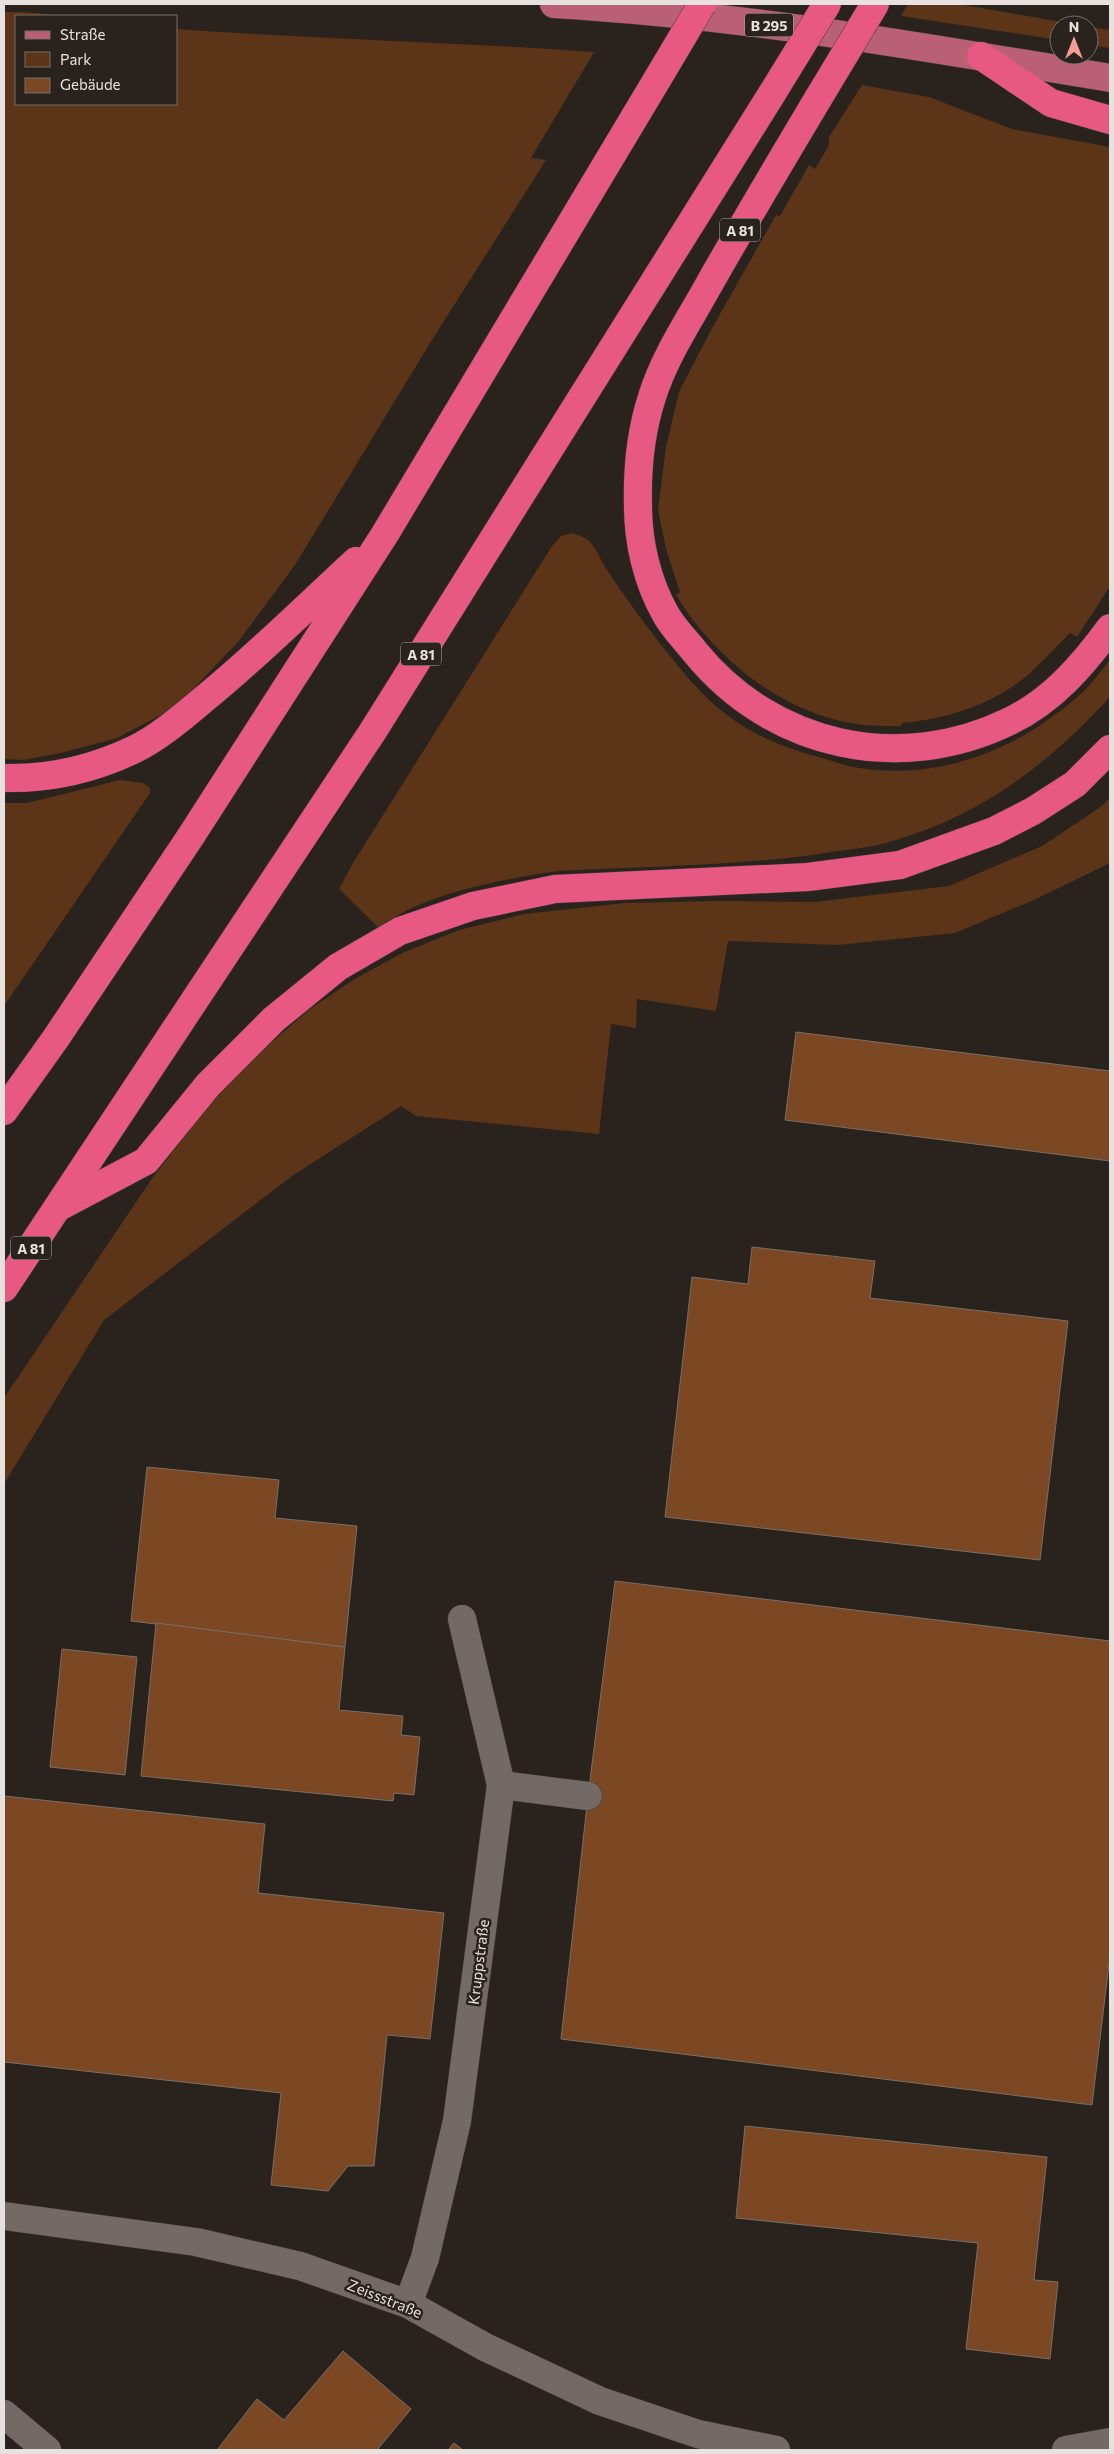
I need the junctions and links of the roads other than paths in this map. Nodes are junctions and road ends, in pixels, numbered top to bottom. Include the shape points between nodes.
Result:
1 (554, 4) edge
2 (702, 4) edge
3 (828, 4) edge
4 (875, 4) edge
5 (982, 56) junction
6 (1110, 78) edge
7 (1110, 120) edge
8 (385, 534) junction
9 (1110, 628) edge
10 (1110, 749) edge
11 (4, 778) edge
12 (4, 1111) edge
13 (58, 1208) junction
14 (4, 1288) edge
15 (462, 1619) dead end
16 (501, 1785) junction
17 (588, 1796) dead end
18 (4, 2216) edge
19 (408, 2304) junction
20 (4, 2414) edge
21 (1110, 2442) edge
22 (47, 2450) edge
23 (776, 2450) edge
24 (1066, 2450) edge

1 - 5 main road, B 295 via 756,23
2 - 8 highway, bridge
3 - 13 highway, A 81, bridge via 373,731
4 - 9 highway, A 81, bridge via 664,364 643,432 637,503 639,531 650,578 666,614 720,680 767,716 826,739 896,748 951,743 1012,720 1062,684 1086,661
5 - 6 main road, B 295
5 - 7 highway via 1051,103
8 - 11 highway via 226,682 134,750 78,770
8 - 12 highway via 191,836
10 - 13 highway via 1075,784 1033,811 994,831 900,866 808,877 555,889 473,906 400,931 338,967 274,1018 208,1085 146,1161
13 - 14 highway, A 81
15 - 16 street, Kruppstraße
16 - 17 street
16 - 19 street, Kruppstraße via 457,2121 425,2258
18 - 19 street, Zeissstraße via 196,2242 300,2266
19 - 23 street, Zeissstraße via 485,2347 600,2401 698,2434
20 - 22 street
21 - 24 street

